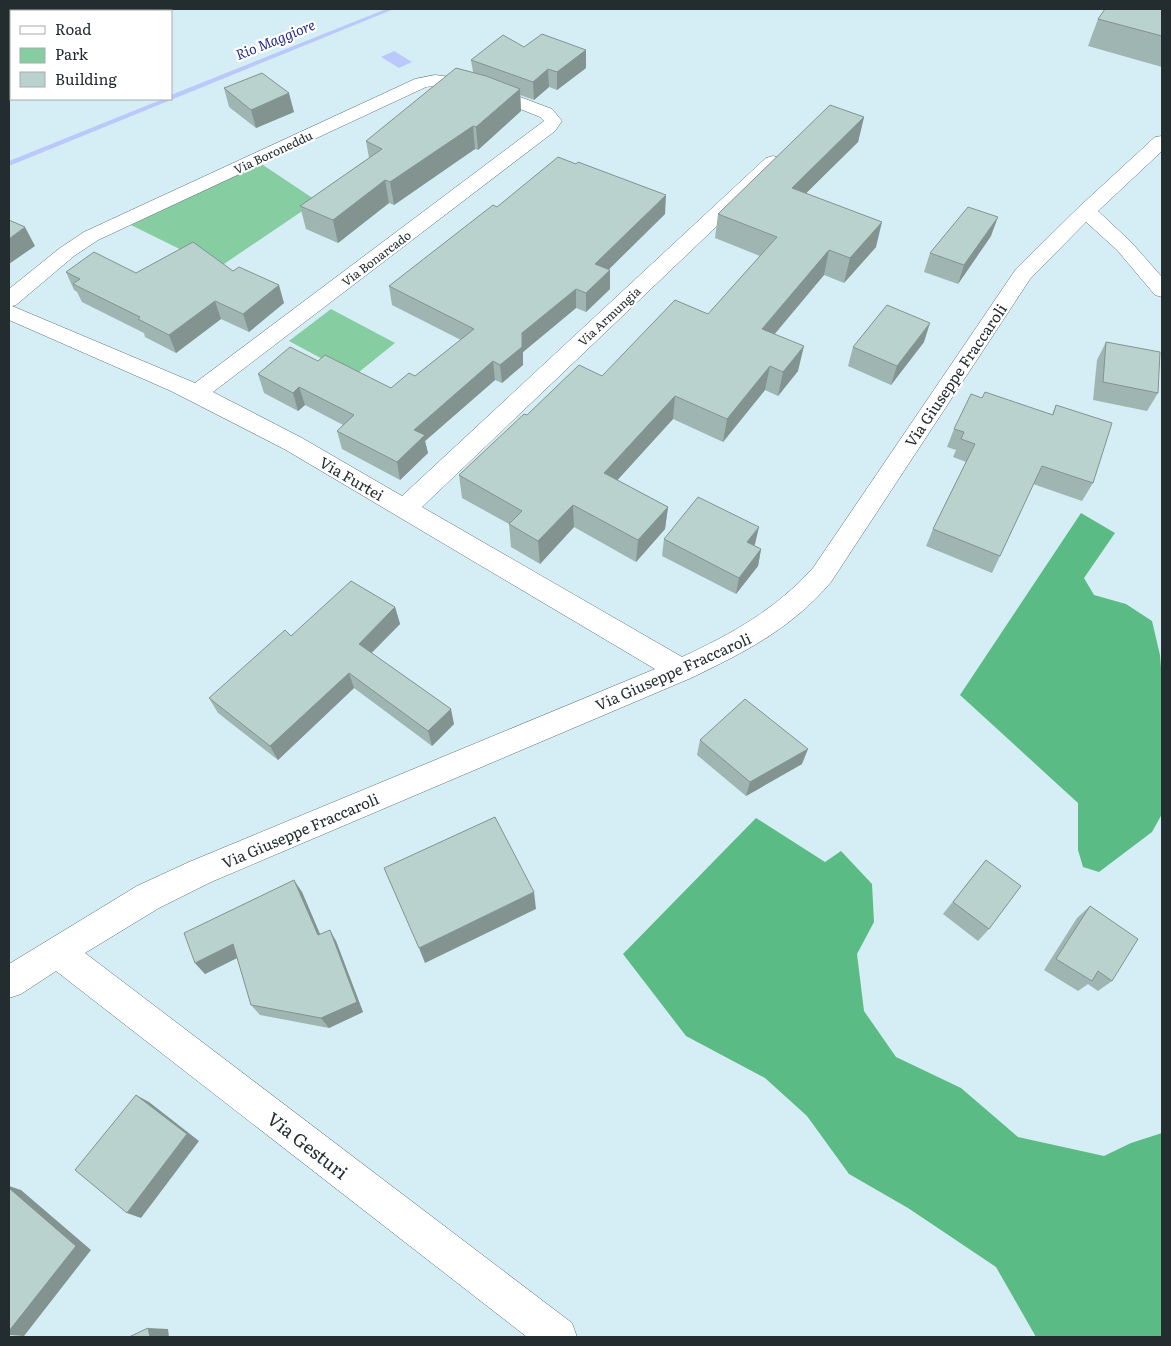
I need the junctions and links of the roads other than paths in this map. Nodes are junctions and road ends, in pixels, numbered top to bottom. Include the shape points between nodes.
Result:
1 (553, 121) joint
2 (1162, 141) edge
3 (785, 150) edge
4 (1086, 211) junction
5 (1162, 290) edge
6 (9, 300) edge
7 (9, 312) edge
8 (197, 393) junction
9 (404, 508) junction
10 (681, 670) junction
11 (58, 952) junction
12 (9, 982) edge
13 (558, 1337) edge

1 - 6 street, Via Boroneddu via 546,113 462,83 439,80 421,83 92,236 67,252
1 - 8 street, Via Bonarcado
2 - 4 street, Via Giuseppe Fraccaroli
3 - 9 street, Via Armungia
4 - 5 street via 1124,246
4 - 10 street, Via Giuseppe Fraccaroli via 1023,274 811,589 790,610 763,629
7 - 8 street, Via Furtei
8 - 9 street, Via Furtei via 294,444
9 - 10 street, Via Furtei
10 - 11 street, Via Giuseppe Fraccaroli via 200,872 148,898
11 - 12 street, Via Giuseppe Fraccaroli
11 - 13 street, Via Gesturi

